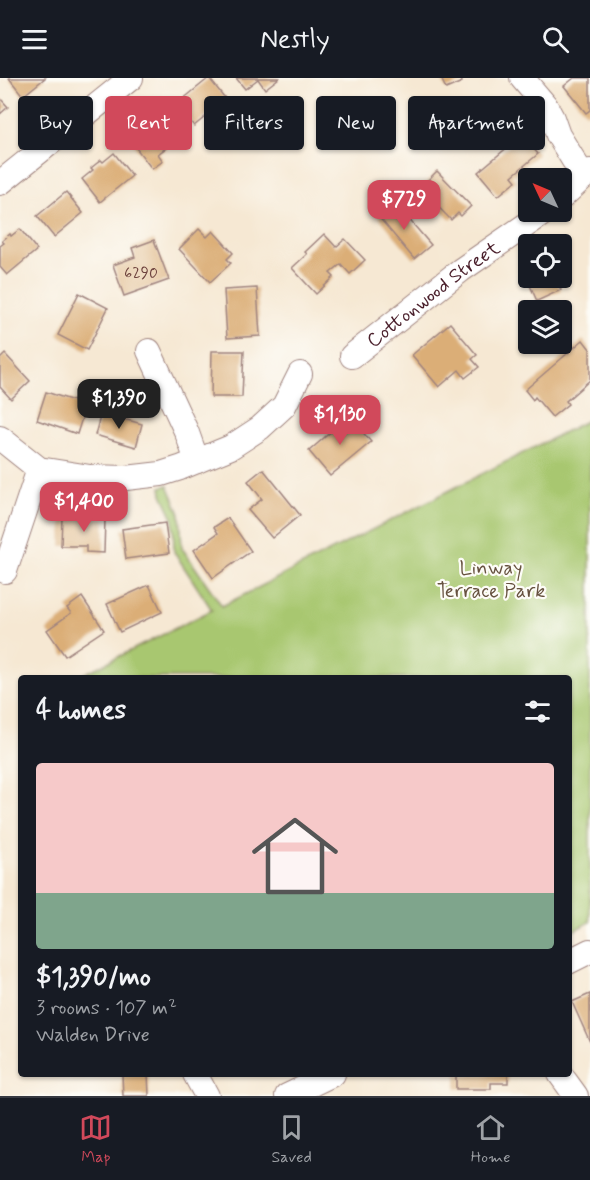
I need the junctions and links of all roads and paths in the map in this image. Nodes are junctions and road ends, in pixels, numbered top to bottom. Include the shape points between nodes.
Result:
1 (131, 78) edge
2 (522, 78) edge
3 (587, 174) edge
4 (0, 183) edge
5 (572, 188) edge
6 (531, 222) edge
7 (149, 351) dead end
8 (352, 356) dead end
9 (300, 374) dead end
10 (0, 438) edge
11 (197, 461) junction
12 (39, 469) junction
13 (5, 571) dead end
14 (590, 951) edge
15 (572, 960) edge
16 (197, 1077) edge
17 (327, 1077) edge
18 (562, 1077) edge
19 (207, 1096) edge
20 (287, 1096) edge
21 (576, 1096) edge

1 - 4 street
2 - 3 street via 545,105 558,135
3 - 5 street
6 - 8 street, Cottonwood Street via 461,270
7 - 11 street
9 - 11 street via 284,406 260,428 231,447
10 - 12 street
11 - 12 street via 161,474 126,478
12 - 13 street
14 - 15 street
16 - 19 street
17 - 20 street
18 - 21 street

